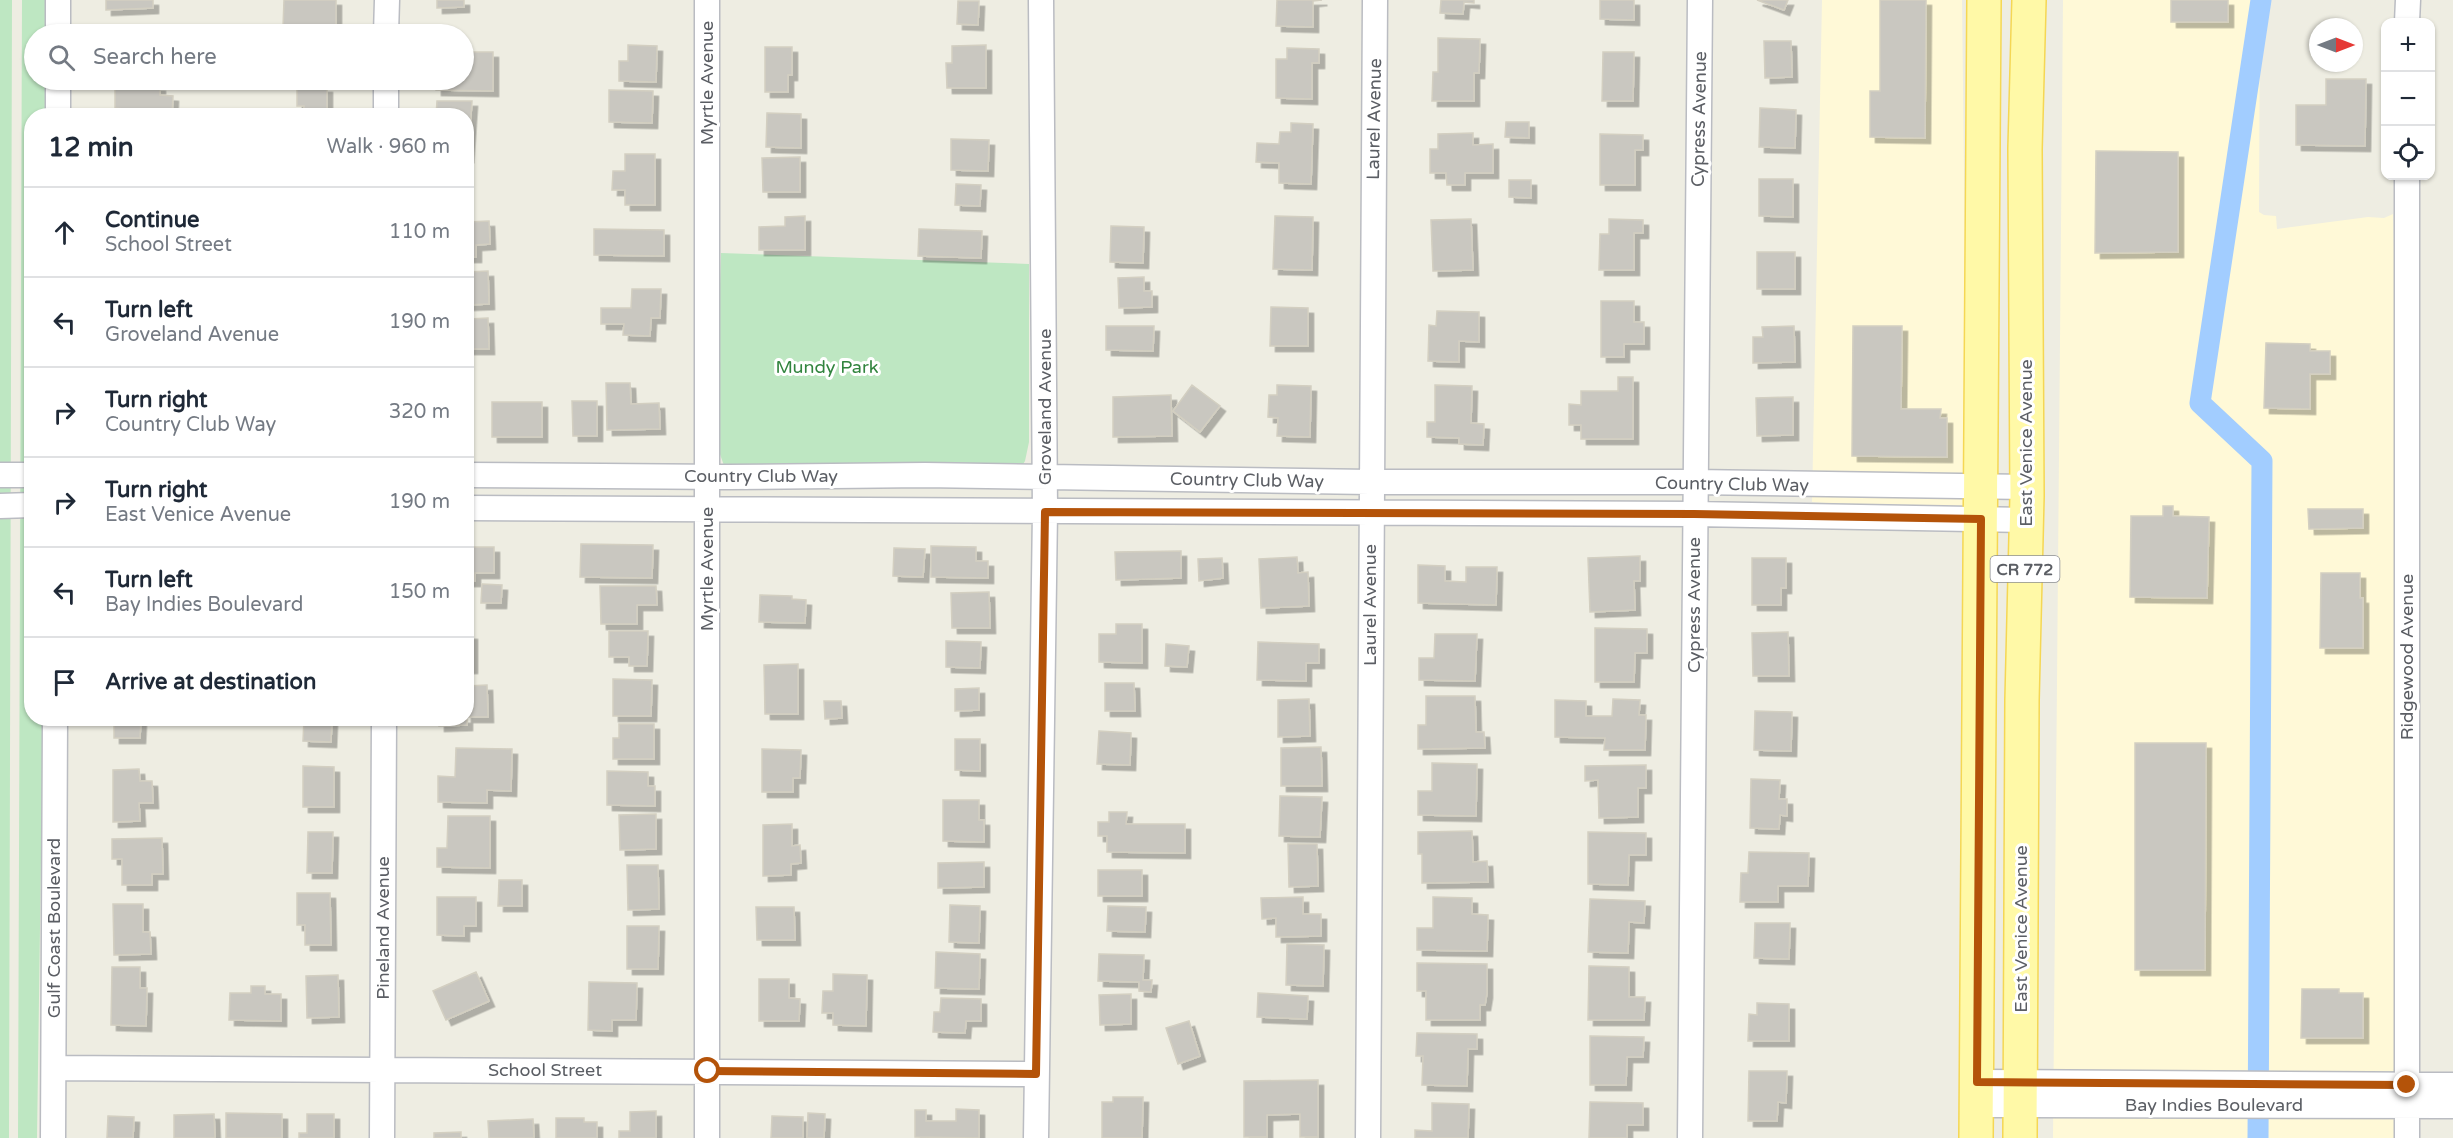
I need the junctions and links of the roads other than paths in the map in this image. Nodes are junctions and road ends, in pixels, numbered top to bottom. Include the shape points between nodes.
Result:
1 (58, 0) edge
2 (387, 0) edge
3 (707, 0) edge
4 (1041, 0) edge
5 (1375, 0) edge
6 (1700, 0) edge
7 (1984, 0) edge
8 (2029, 0) edge
9 (2408, 0) edge
10 (2408, 18) edge
11 (58, 24) edge
12 (387, 24) edge
13 (58, 90) edge
14 (386, 90) edge
15 (58, 108) edge
16 (386, 108) edge
17 (2407, 180) edge
18 (24, 475) edge
19 (474, 475) edge
20 (904, 475) junction
21 (0, 476) edge
22 (1045, 476) junction
23 (707, 477) junction
24 (1370, 482) junction
25 (1695, 482) junction
26 (1981, 487) junction
27 (2026, 487) junction
28 (24, 505) edge
29 (0, 506) edge
30 (474, 508) edge
31 (708, 509) junction
32 (904, 511) junction
33 (1045, 512) junction
34 (1370, 512) junction
35 (1694, 514) junction
36 (1981, 519) junction
37 (2026, 520) junction
38 (55, 726) edge
39 (384, 726) edge
40 (54, 1068) junction
41 (382, 1070) junction
42 (708, 1071) junction
43 (1036, 1074) junction
44 (2453, 1085) edge
45 (1976, 1094) junction
46 (2021, 1094) junction
47 (2407, 1096) junction
48 (2453, 1106) edge
49 (53, 1138) edge
50 (382, 1138) edge
51 (707, 1138) edge
52 (1036, 1138) edge
53 (1368, 1138) edge
54 (1690, 1138) edge
55 (1976, 1138) edge
56 (2020, 1138) edge
57 (2407, 1138) edge

1 - 11 street
2 - 12 street
3 - 23 street, Myrtle Avenue
4 - 22 street, Groveland Avenue
5 - 24 street, Laurel Avenue
6 - 25 street, Cypress Avenue
7 - 26 main road, CR 772
8 - 27 main road, East Venice Avenue / CR 772 via 2025,149
9 - 10 street
13 - 15 street
14 - 16 street
17 - 47 street, Ridgewood Avenue
18 - 21 street
19 - 23 street, Country Club Way
20 - 22 street, Country Club Way
20 - 23 street, Country Club Way
20 - 32 street
22 - 24 street, Country Club Way
22 - 33 street, Groveland Avenue
23 - 31 street, Myrtle Avenue
24 - 25 street, Country Club Way
24 - 34 street, Laurel Avenue
25 - 26 street, Country Club Way
25 - 35 street, Cypress Avenue
26 - 27 street, Country Club Way
26 - 36 main road, CR 772
27 - 37 main road, East Venice Avenue / CR 772
28 - 29 street
30 - 31 street, Country Club Way
31 - 32 street, Country Club Way
31 - 42 street, Myrtle Avenue
32 - 33 street, Country Club Way
33 - 34 street, Country Club Way
33 - 43 street, Groveland Avenue
34 - 35 street, Country Club Way
34 - 53 street, Laurel Avenue
35 - 36 street, Country Club Way
35 - 54 street, Cypress Avenue
36 - 37 street, Country Club Way
36 - 45 main road, CR 772
37 - 46 main road, East Venice Avenue / CR 772
38 - 40 street, Gulf Coast Boulevard
39 - 41 street, Pineland Avenue
40 - 41 street, School Street
40 - 49 street, Gulf Coast Boulevard
41 - 42 street, School Street
41 - 50 street, Pineland Avenue
42 - 43 street, School Street
42 - 51 street, Myrtle Avenue
43 - 52 street, Groveland Avenue
44 - 47 street, Bay Indies Boulevard
45 - 46 street, Bay Indies Boulevard
45 - 55 main road, CR 772
46 - 47 street, Bay Indies Boulevard
46 - 56 main road, East Venice Avenue / CR 772
47 - 48 street, Bay Indies Boulevard
47 - 57 street, Ridgewood Avenue

